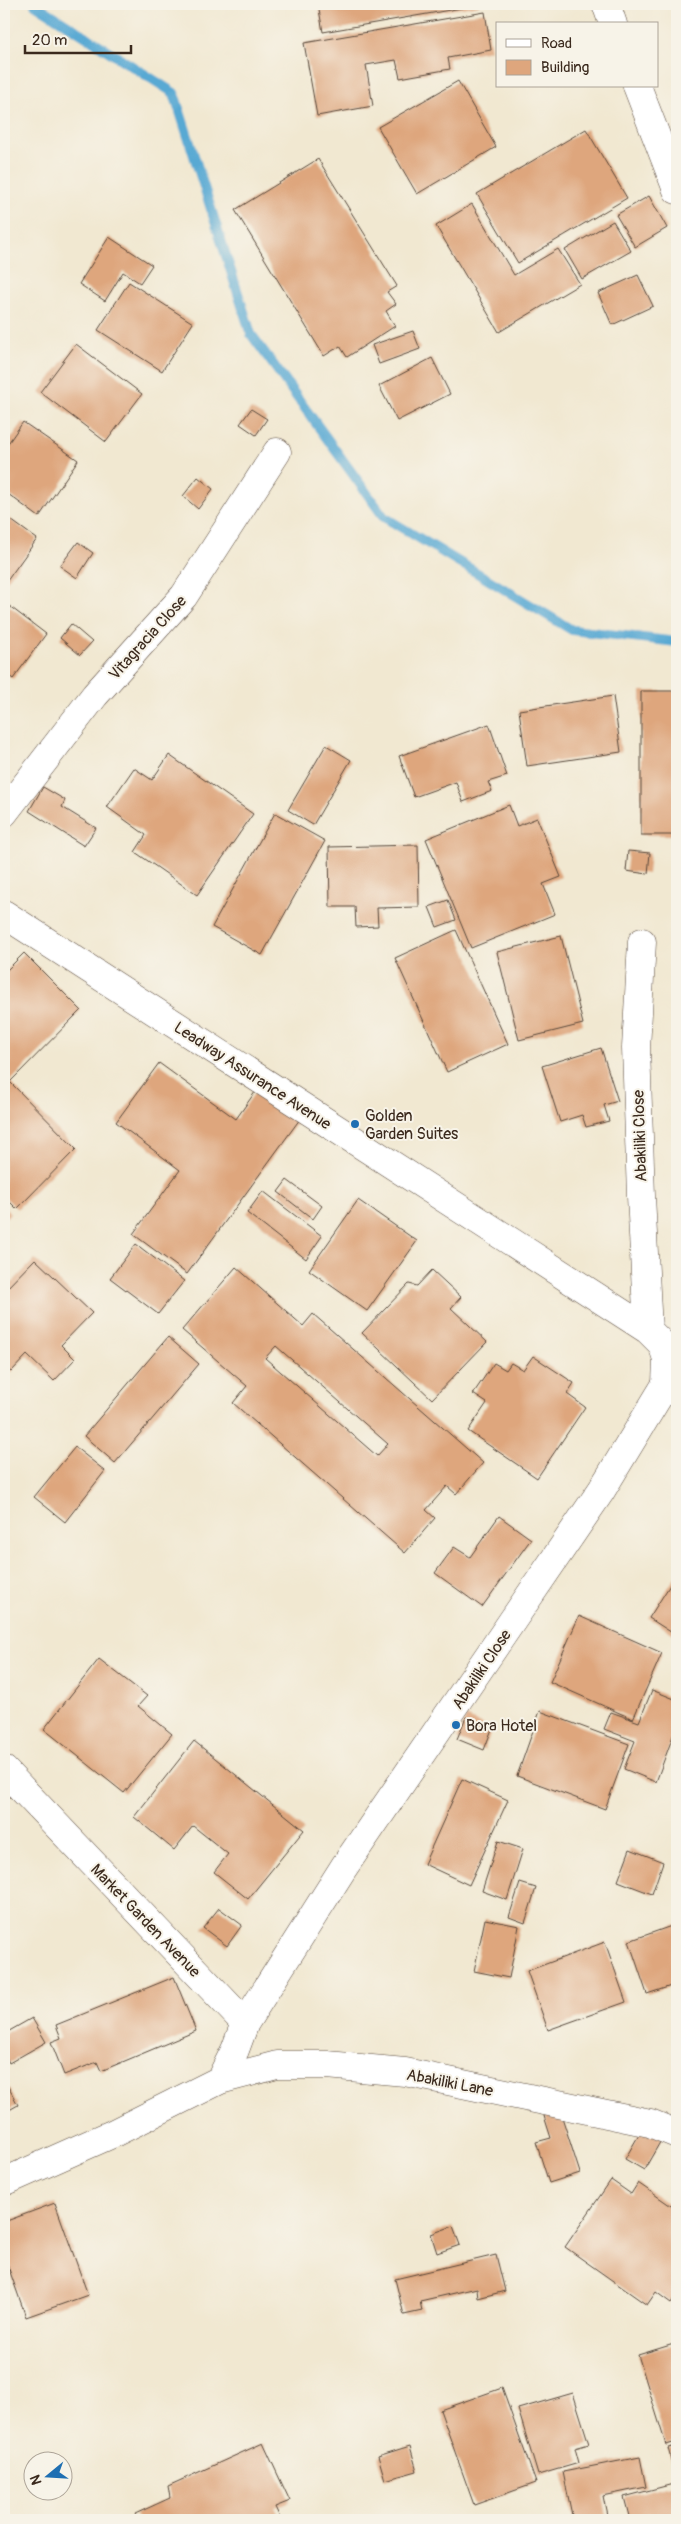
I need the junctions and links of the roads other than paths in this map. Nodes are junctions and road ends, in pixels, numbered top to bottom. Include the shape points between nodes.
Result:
1 (606, 4) edge
2 (612, 22) edge
3 (638, 88) edge
4 (677, 190) edge
5 (277, 452) dead end
6 (4, 813) edge
7 (4, 914) edge
8 (642, 942) dead end
9 (648, 1330) junction
10 (667, 1359) joint
11 (4, 1770) edge
12 (245, 2023) junction
13 (220, 2080) junction
14 (677, 2134) edge
15 (4, 2182) edge

1 - 2 street
3 - 4 street
5 - 6 street, Vitagracia Close via 184,596 95,695
7 - 9 street, Leadway Assurance Avenue
8 - 9 street, Abakiliki Close via 636,1048
9 - 10 street, Leadway Assurance Avenue via 662,1344
10 - 12 street, Abakiliki Close via 666,1384 601,1491 344,1867
11 - 12 street, Market Garden Avenue
12 - 13 street
13 - 14 street, Abakiliki Lane via 277,2065 327,2065 405,2072 650,2123
13 - 15 street, Abakiliki Lane via 112,2134

